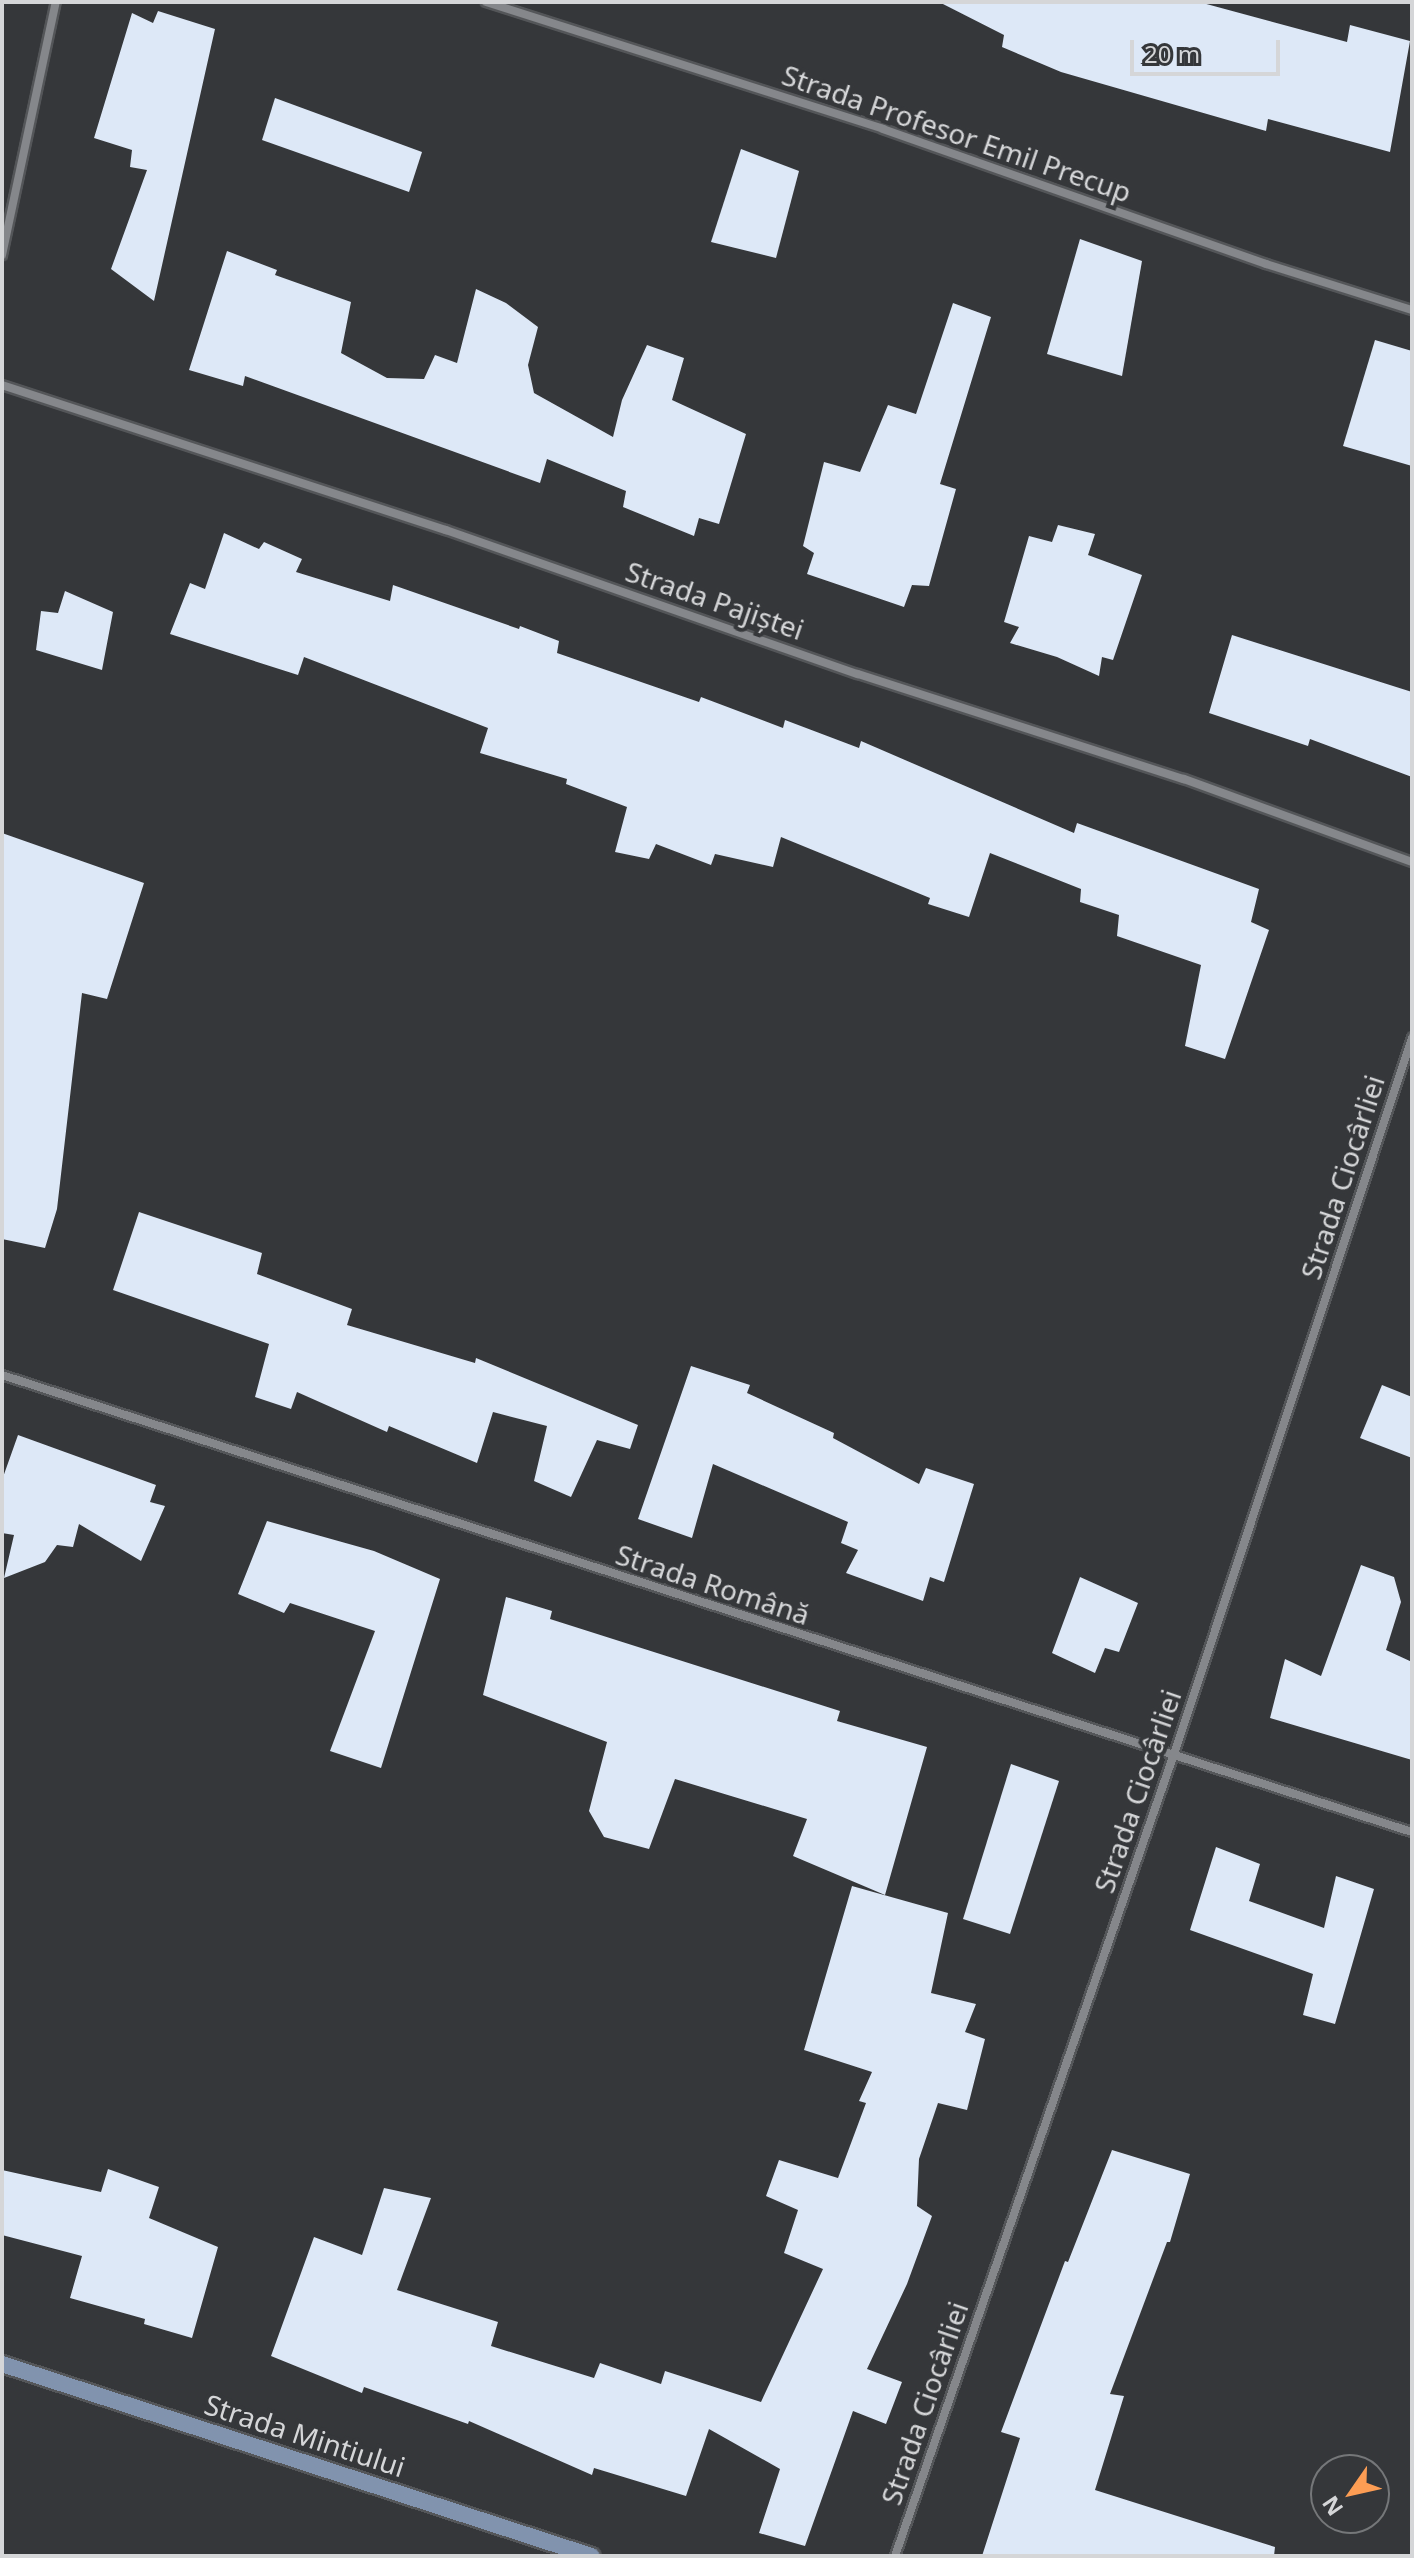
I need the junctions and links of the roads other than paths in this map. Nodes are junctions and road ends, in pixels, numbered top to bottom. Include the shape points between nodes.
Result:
1 (56, 2) edge
2 (486, 2) edge
3 (2, 255) edge
4 (1412, 310) edge
5 (2, 385) edge
6 (1412, 862) edge
7 (1412, 1038) edge
8 (2, 1375) edge
9 (1174, 1754) junction
10 (1412, 1832) edge
11 (2, 2364) edge
12 (591, 2556) edge
13 (895, 2556) edge

1 - 3 street
2 - 4 street, Strada Profesor Emil Precup via 883,129
5 - 6 street, Strada Pajiștei via 1184,779
7 - 9 street, Strada Ciocârliei
8 - 9 street, Strada Română
9 - 10 street, Strada Română
9 - 13 street, Strada Ciocârliei
11 - 12 main road, Strada Mintiului

